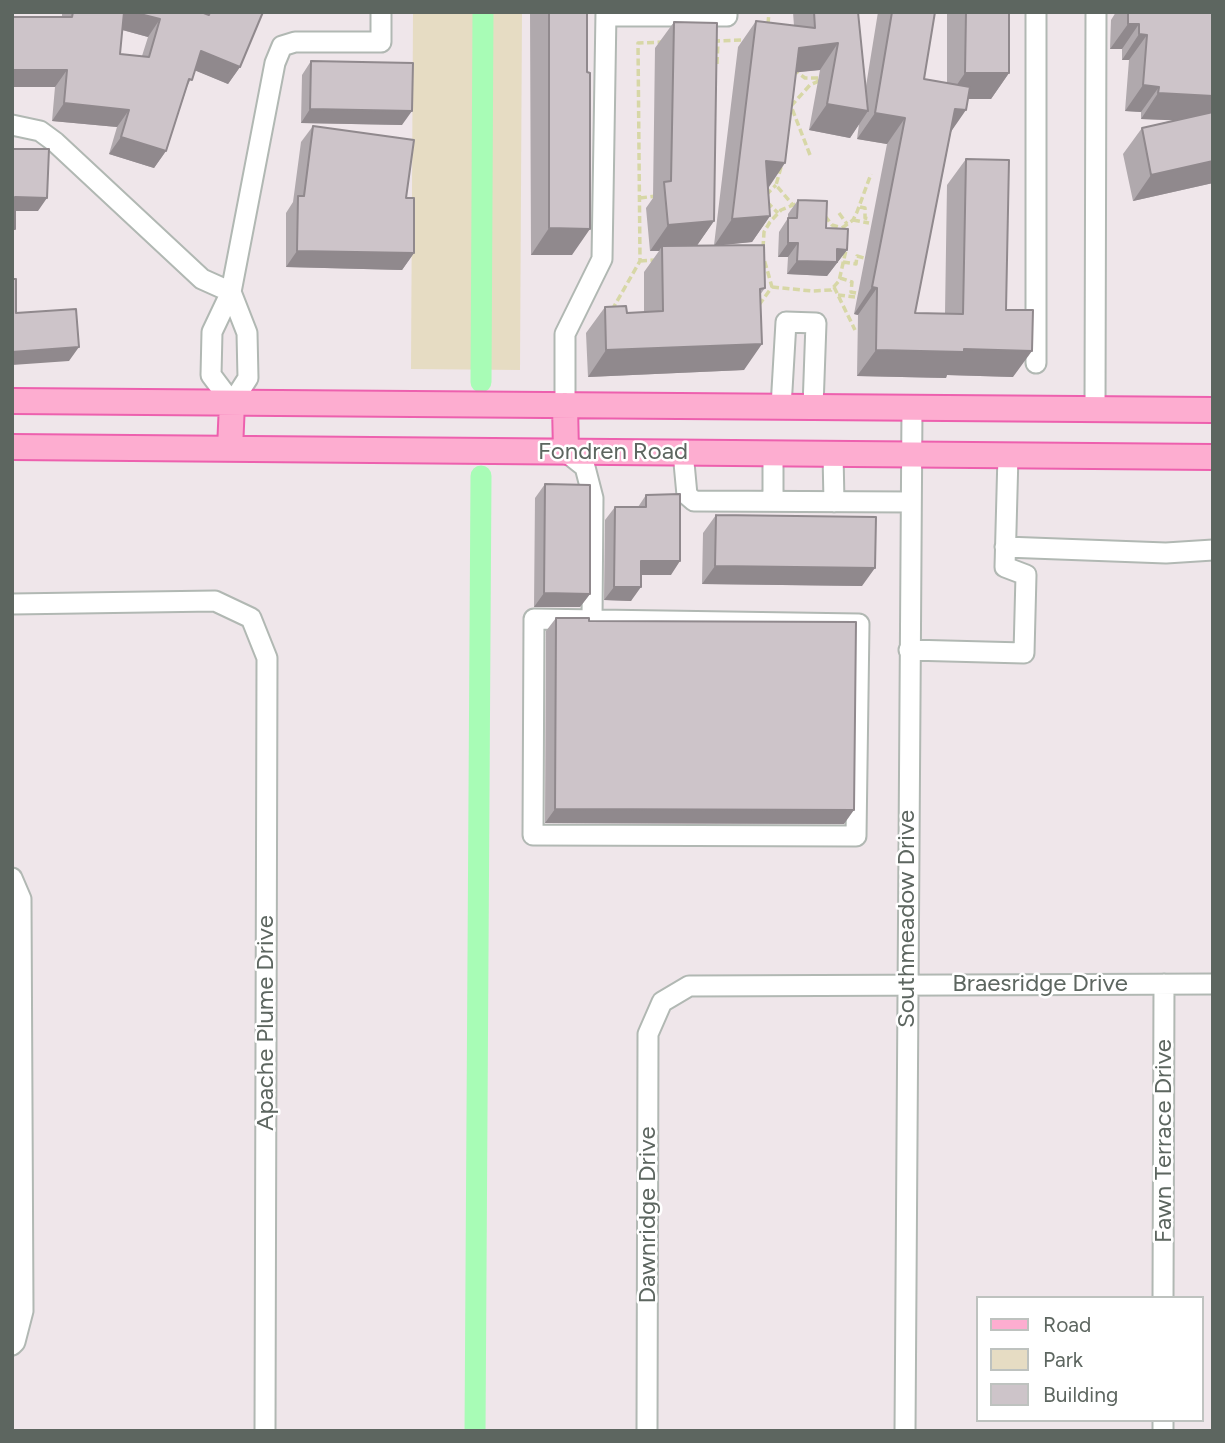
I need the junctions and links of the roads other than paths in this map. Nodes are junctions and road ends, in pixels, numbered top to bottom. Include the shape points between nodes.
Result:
1 (381, 12) edge
2 (727, 12) edge
3 (1036, 12) edge
4 (1096, 12) edge
5 (606, 14) edge
6 (12, 125) edge
7 (231, 292) junction
8 (1036, 363) dead end
9 (12, 401) edge
10 (232, 403) junction
11 (565, 405) junction
12 (781, 407) junction
13 (813, 407) junction
14 (912, 408) junction
15 (1095, 409) junction
16 (1213, 410) edge
17 (12, 447) edge
18 (230, 449) junction
19 (566, 452) junction
20 (683, 452) junction
21 (773, 453) junction
22 (833, 454) junction
23 (911, 454) junction
24 (1008, 455) junction
25 (1213, 457) edge
26 (773, 501) junction
27 (834, 502) junction
28 (911, 502) junction
29 (1005, 547) junction
30 (1213, 550) edge
31 (12, 604) edge
32 (592, 620) junction
33 (909, 650) junction
34 (12, 878) edge
35 (907, 984) junction
36 (1164, 984) junction
37 (1213, 984) edge
38 (662, 1002) joint
39 (1163, 1296) edge
40 (12, 1345) edge
41 (265, 1431) edge
42 (647, 1431) edge
43 (905, 1431) edge

1 - 7 street via 381,42 282,46
2 - 5 street via 727,16
3 - 8 street
4 - 15 street
5 - 11 street via 602,259 565,334
6 - 7 street via 40,131 55,142 202,279
7 - 10 street via 247,332 248,366 248,378
7 - 10 street via 212,332 211,375
9 - 10 main road, Fondren Road
10 - 11 main road, Fondren Road
10 - 18 main road
11 - 12 main road, Fondren Road
11 - 19 main road
12 - 13 main road, Fondren Road
12 - 13 street via 786,322 816,323
13 - 14 main road, Fondren Road
14 - 15 main road, Fondren Road
14 - 23 street, Southmeadow Drive
15 - 16 main road, Fondren Road
17 - 18 main road, Fondren Road
18 - 19 main road, Fondren Road
19 - 20 main road, Fondren Road
19 - 32 street via 585,467 593,498
20 - 21 main road, Fondren Road
20 - 26 street via 687,495 694,501
21 - 22 main road, Fondren Road
21 - 26 street
22 - 23 main road, Fondren Road
22 - 27 street
23 - 24 main road, Fondren Road
23 - 28 street, Southmeadow Drive
24 - 25 main road, Fondren Road
24 - 29 street
26 - 27 street
27 - 28 street
28 - 33 street, Southmeadow Drive
29 - 30 street via 1166,553
29 - 33 street via 1004,567 1026,575 1024,653
31 - 41 street, Apache Plume Drive via 215,601 251,618 267,658
32 - 32 street via 859,624 856,836 533,835 534,619
33 - 35 street, Southmeadow Drive
34 - 40 street via 21,899 23,1311
35 - 36 street, Braesridge Drive
35 - 38 street, Braesridge Drive via 689,986
35 - 43 street, Southmeadow Drive
36 - 37 street, Braesridge Drive
36 - 39 street, Fawn Terrace Drive
38 - 42 street, Dawnridge Drive via 648,1034

